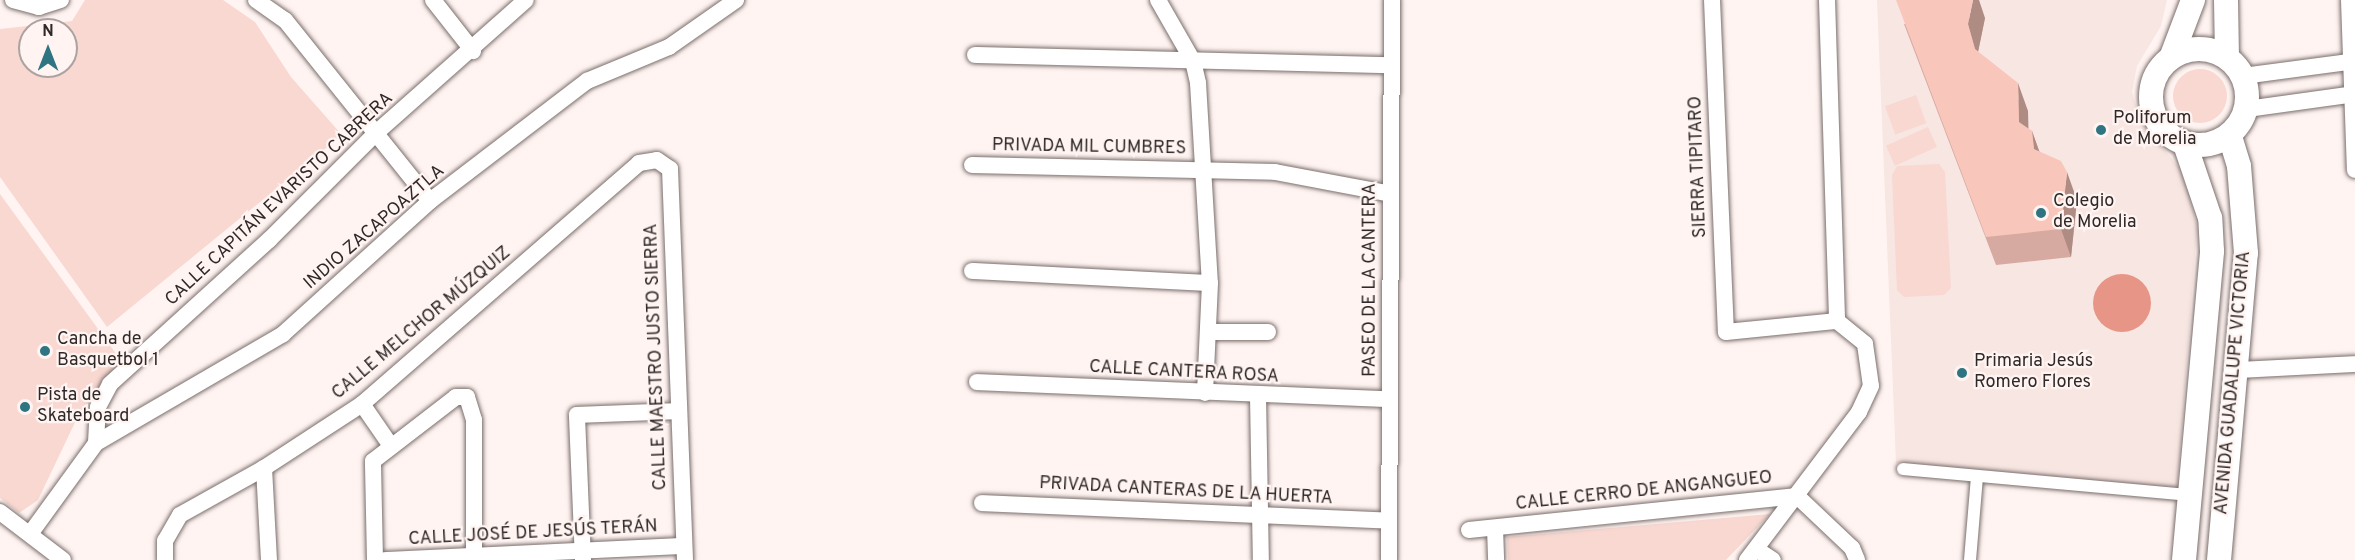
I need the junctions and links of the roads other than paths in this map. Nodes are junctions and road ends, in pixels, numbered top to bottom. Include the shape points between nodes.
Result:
1 (13, 0) edge
2 (256, 0) edge
3 (433, 0) edge
4 (526, 0) edge
5 (736, 0) edge
6 (1158, 0) edge
7 (1392, 0) edge
8 (1712, 0) edge
9 (1827, 0) edge
10 (2193, 0) edge
11 (2226, 0) edge
12 (2349, 0) edge
13 (61, 1) edge
14 (473, 51) junction
15 (975, 55) dead end
16 (2171, 58) junction
17 (1193, 62) junction
18 (2353, 62) edge
19 (1392, 65) junction
20 (2235, 67) junction
21 (2354, 94) edge
22 (2247, 108) junction
23 (376, 133) junction
24 (2230, 135) junction
25 (2185, 144) junction
26 (657, 160) joint
27 (972, 165) dead end
28 (1205, 170) junction
29 (2355, 170) edge
30 (1391, 194) junction
31 (430, 201) junction
32 (972, 271) dead end
33 (1210, 283) junction
34 (1837, 321) junction
35 (1268, 332) dead end
36 (1208, 333) junction
37 (2355, 364) edge
38 (2237, 370) junction
39 (977, 382) dead end
40 (1205, 393) junction
41 (1258, 396) junction
42 (1390, 399) junction
43 (362, 404) junction
44 (680, 411) junction
45 (96, 443) junction
46 (391, 446) junction
47 (264, 468) junction
48 (1903, 469) dead end
49 (1977, 476) junction
50 (2190, 495) junction
51 (1797, 496) junction
52 (982, 503) dead end
53 (0, 512) edge
54 (1259, 514) junction
55 (1389, 521) junction
56 (1495, 528) junction
57 (1469, 530) dead end
58 (30, 534) junction
59 (684, 553) edge
60 (583, 555) edge
61 (1752, 555) edge
62 (474, 558) edge
63 (63, 560) edge
64 (165, 560) edge
65 (269, 560) edge
66 (375, 560) edge
67 (385, 560) edge
68 (1261, 560) edge
69 (1389, 560) edge
70 (1496, 560) edge
71 (1773, 560) edge
72 (1857, 560) edge
73 (1970, 560) edge
74 (2184, 560) edge
75 (2219, 560) edge

1 - 13 street via 39,8
2 - 23 street via 285,21
3 - 14 street
4 - 14 street, CALLE CAPITÁN EVARISTO CABRERA
5 - 31 street, INDIO ZACAPOAZTLA via 669,47 587,81
6 - 17 street
7 - 19 street, PASEO DE LA CANTERA
8 - 34 street, SIERRA TIPITARO via 1726,332
9 - 34 street
10 - 16 main road
11 - 20 main road
12 - 18 street
14 - 23 street, CALLE CAPITÁN EVARISTO CABRERA
15 - 17 street
16 - 20 main road via 2199,49
16 - 25 main road via 2153,82 2151,105 2160,126
17 - 19 street
17 - 28 street
18 - 20 street
18 - 21 street
19 - 30 street, PASEO DE LA CANTERA
20 - 22 main road
21 - 22 street
21 - 29 street
22 - 24 main road
23 - 31 street
23 - 45 street, CALLE CAPITÁN EVARISTO CABRERA via 269,240 110,384 98,407
24 - 25 main road via 2201,146
24 - 38 main road, AVENIDA GUADALUPE VICTORIA via 2239,166 2246,253
25 - 50 main road, AVENIDA GUADALUPE VICTORIA via 2210,218 2212,251
26 - 43 street, CALLE MELCHOR MÚZQUIZ via 639,164
26 - 44 street, CALLE MAESTRO JUSTO SIERRA via 670,169
27 - 28 street, PRIVADA MIL CUMBRES
28 - 30 street, PRIVADA MIL CUMBRES via 1275,172
28 - 33 street
30 - 42 street, PASEO DE LA CANTERA
31 - 45 street, INDIO ZACAPOAZTLA via 283,334
32 - 33 street
33 - 36 street
34 - 51 street via 1865,344 1871,386 1859,412
35 - 36 street
36 - 40 street
37 - 38 street
38 - 75 main road, AVENIDA GUADALUPE VICTORIA
39 - 40 street, CALLE CANTERA ROSA
40 - 41 street, CALLE CANTERA ROSA
41 - 42 street, CALLE CANTERA ROSA
41 - 54 street
42 - 55 street, PASEO DE LA CANTERA
43 - 46 street
43 - 47 street, CALLE MELCHOR MÚZQUIZ
44 - 59 street, CALLE MAESTRO JUSTO SIERRA
44 - 60 street via 577,415
45 - 58 street
46 - 62 street via 456,397 467,397 474,420
46 - 66 street via 373,461
47 - 64 street, CALLE MELCHOR MÚZQUIZ via 180,515 165,541
47 - 65 street
48 - 49 street
49 - 50 street
49 - 73 street
50 - 74 main road, AVENIDA GUADALUPE VICTORIA
51 - 56 street, CALLE CERRO DE ANGANGUEO
51 - 61 street
51 - 72 street via 1852,548
52 - 54 street, PRIVADA CANTERAS DE LA HUERTA
53 - 58 street
54 - 55 street, PRIVADA CANTERAS DE LA HUERTA
54 - 68 street
55 - 69 street, PASEO DE LA CANTERA
56 - 57 street, CALLE CERRO DE ANGANGUEO
56 - 70 street
58 - 63 street
59 - 60 street, CALLE JOSÉ DE JESÚS TERÁN
60 - 62 street, CALLE JOSÉ DE JESÚS TERÁN
61 - 71 street
62 - 67 street, CALLE JOSÉ DE JESÚS TERÁN

